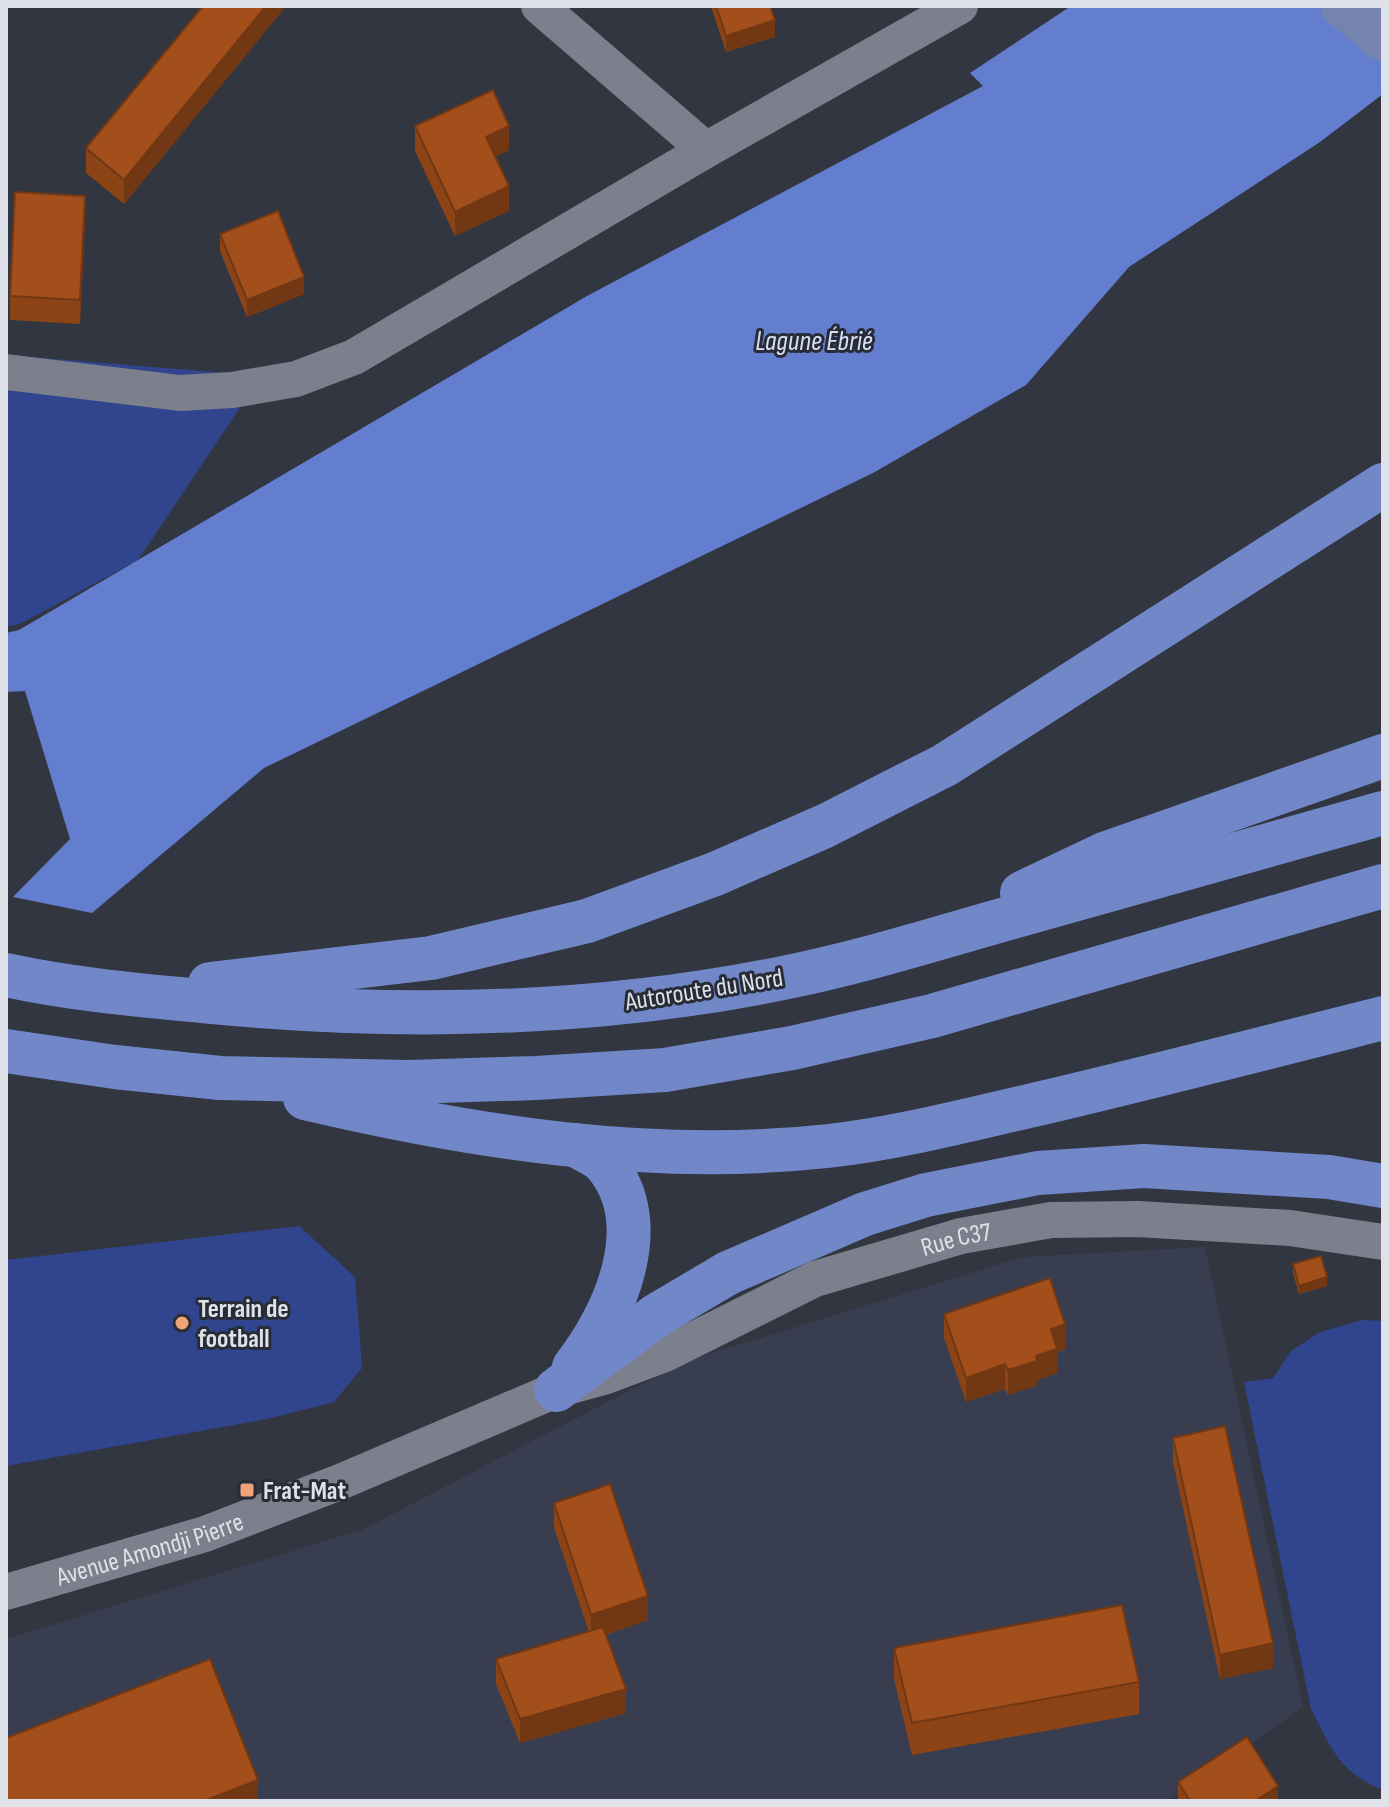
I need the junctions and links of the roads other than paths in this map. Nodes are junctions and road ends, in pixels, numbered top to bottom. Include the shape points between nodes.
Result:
1 (539, 6) edge
2 (960, 6) edge
3 (1343, 6) edge
4 (1383, 39) edge
5 (706, 150) junction
6 (6, 372) edge
7 (1383, 485) edge
8 (1383, 756) edge
9 (1383, 813) edge
10 (1383, 886) edge
11 (904, 948) junction
12 (6, 975) edge
13 (130, 995) junction
14 (1383, 1018) edge
15 (6, 1051) edge
16 (220, 1078) junction
17 (575, 1145) junction
18 (1383, 1186) edge
19 (1383, 1242) edge
20 (556, 1390) junction
21 (6, 1592) edge

1 - 5 street
2 - 5 street
3 - 4 main road
5 - 6 street via 354,357 296,379 180,393
7 - 13 highway via 945,765 715,874 587,921 431,958
8 - 11 highway via 1104,854
9 - 11 highway, Autoroute du Nord
10 - 16 highway via 932,1016 665,1070 408,1082
11 - 13 highway, Autoroute du Nord via 779,979 664,998 533,1009 309,1011
12 - 13 highway, Autoroute du Nord
14 - 17 highway via 954,1123 830,1146 685,1153
15 - 16 highway
16 - 17 highway via 406,1122
17 - 20 highway via 605,1163 621,1189 630,1230 625,1263 608,1308 589,1348
18 - 20 highway via 1329,1177 1144,1166 1038,1173 926,1195 865,1214 728,1273 657,1315
19 - 20 street, Rue C37 via 1290,1228 1138,1219 1051,1220 976,1233 815,1279 665,1354
20 - 21 street, Avenue Amondji Pierre via 205,1534

